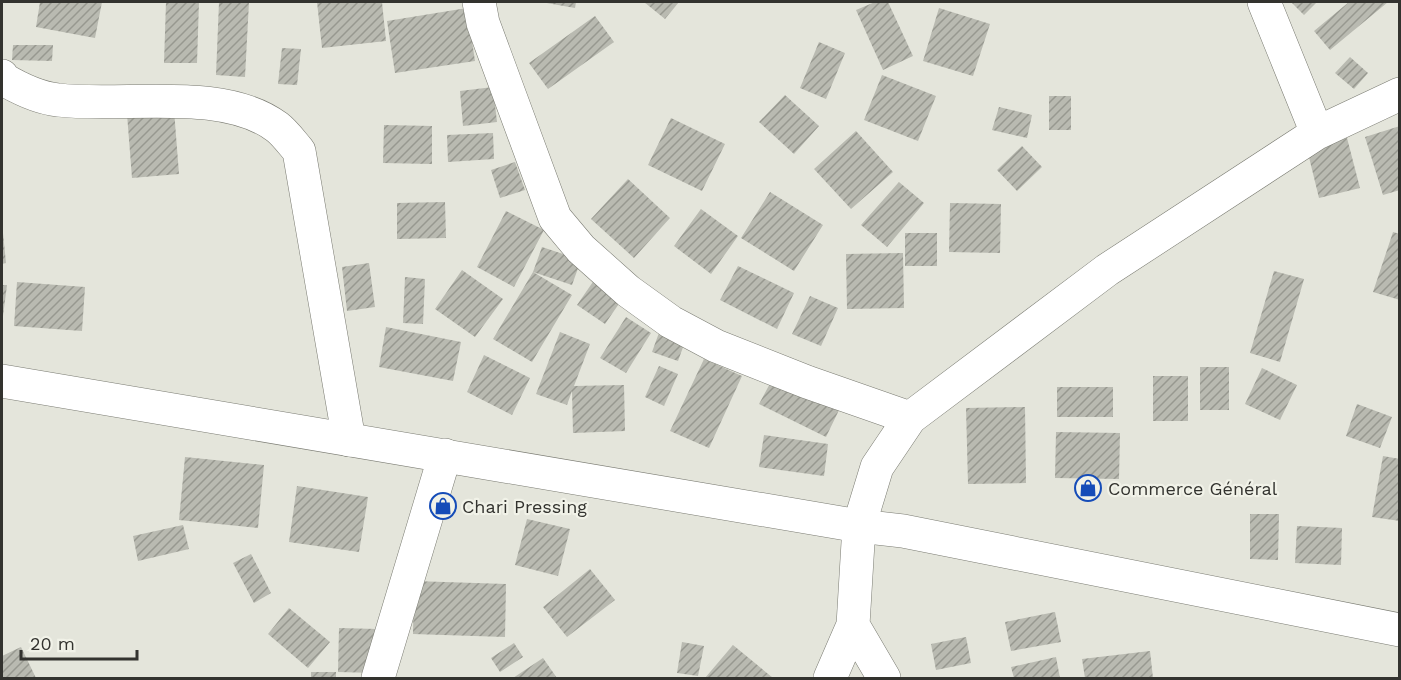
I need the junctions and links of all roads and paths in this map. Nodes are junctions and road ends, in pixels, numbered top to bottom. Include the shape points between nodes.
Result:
1 (479, 2) edge
2 (1264, 2) edge
3 (2, 76) edge
4 (1400, 94) edge
5 (1317, 133) junction
6 (2, 381) edge
7 (910, 418) junction
8 (349, 440) junction
9 (445, 455) junction
10 (859, 526) junction
11 (853, 624) junction
12 (1400, 630) edge
13 (378, 678) edge
14 (830, 678) edge
15 (884, 678) edge

1 - 7 street via 483,23 555,218 581,249 627,291 671,322 716,346
2 - 5 street
3 - 8 street via 24,91 57,100 207,103 244,110 278,127 299,151
4 - 5 street
5 - 7 street via 1107,270
6 - 8 street
7 - 10 street via 877,467
8 - 9 street
9 - 10 street
9 - 13 street
10 - 11 street
10 - 12 street via 903,531
11 - 14 street
11 - 15 street

